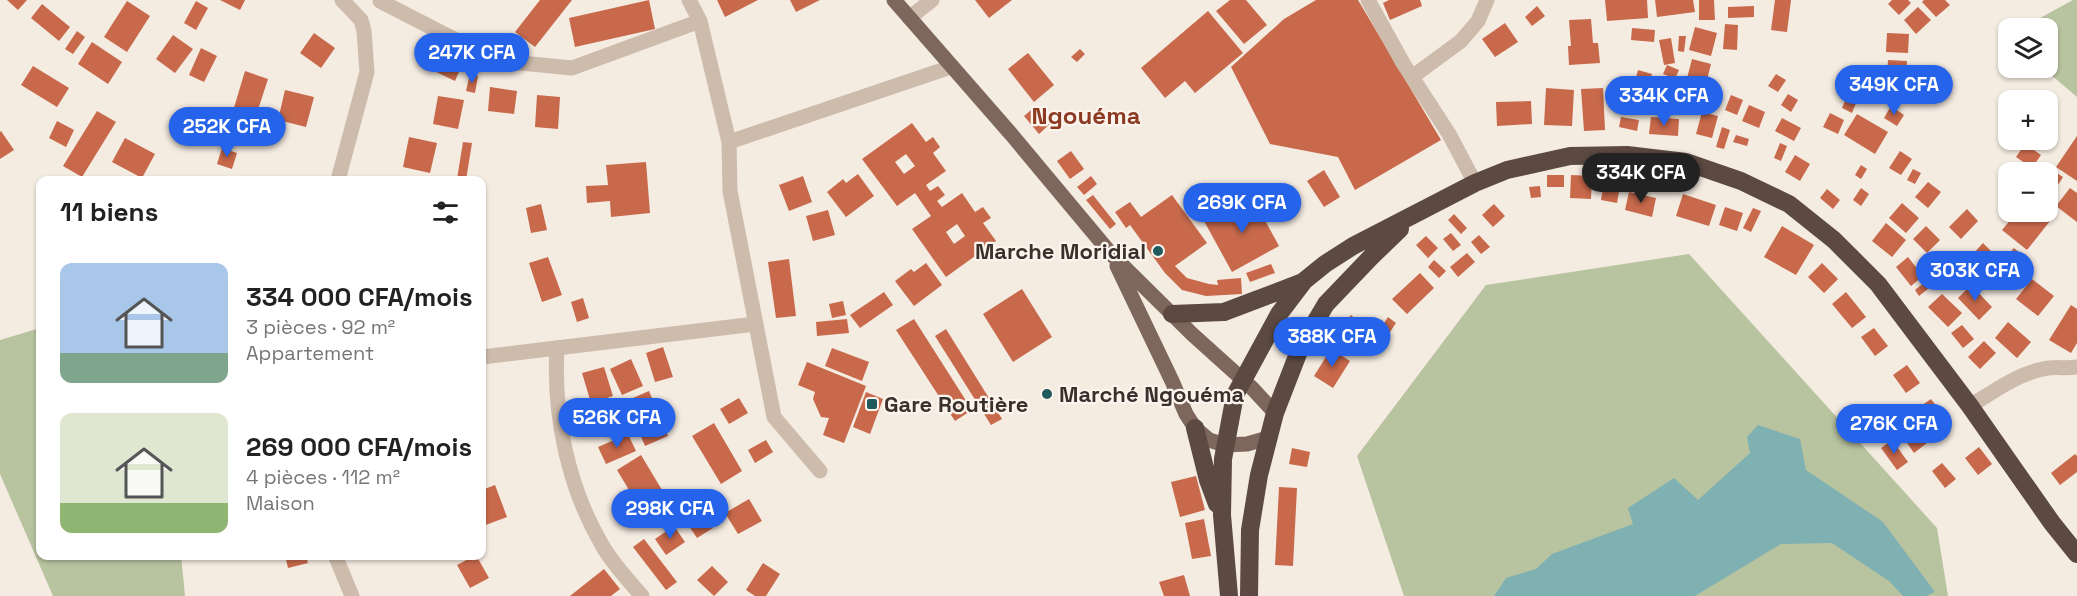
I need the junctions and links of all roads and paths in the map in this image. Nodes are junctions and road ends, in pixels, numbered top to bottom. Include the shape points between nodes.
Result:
1 (342, 0) edge
2 (380, 0) edge
3 (689, 0) edge
4 (894, 0) edge
5 (932, 0) edge
6 (1368, 0) edge
7 (1487, 0) edge
8 (909, 18) junction
9 (360, 20) junction
10 (700, 21) junction
11 (951, 66) junction
12 (1412, 77) junction
13 (729, 142) junction
14 (339, 176) edge
15 (1475, 183) junction
16 (1414, 216) junction
17 (1112, 255) junction
18 (1304, 281) junction
19 (1172, 314) junction
20 (755, 324) junction
21 (557, 348) junction
22 (486, 357) edge
23 (2077, 367) edge
24 (1243, 380) junction
25 (1970, 406) junction
26 (1275, 413) junction
27 (1195, 428) junction
28 (1268, 438) junction
29 (1225, 445) junction
30 (820, 471) dead end
31 (1222, 515) junction
32 (2077, 554) edge
33 (337, 560) edge
34 (352, 596) edge
35 (642, 596) edge
36 (1229, 596) edge
37 (1249, 596) edge

1 - 9 street
2 - 9 street
2 - 10 street via 483,54 572,68
3 - 10 street
4 - 8 main road
5 - 8 street
6 - 12 street
7 - 12 street via 1478,21 1461,42
8 - 11 main road
9 - 14 street via 367,72
10 - 13 street
11 - 13 street
11 - 17 main road
12 - 15 street
13 - 20 street via 730,191
15 - 16 highway
15 - 25 highway via 1507,170 1570,156 1627,155 1686,162 1741,181 1789,204 1834,240 1878,284
16 - 18 highway via 1353,246
16 - 26 highway via 1326,304 1301,346
17 - 19 main road
17 - 27 main road
18 - 19 highway via 1224,312
18 - 24 highway via 1279,314
19 - 24 main road
20 - 21 street
20 - 30 street via 774,417
21 - 22 street
21 - 35 street via 556,401 581,502 602,546
23 - 25 street via 2045,368 2030,373
24 - 26 main road
24 - 29 highway via 1235,395
25 - 32 highway
26 - 28 highway
27 - 29 main road via 1209,440
27 - 31 highway
28 - 29 main road
28 - 37 highway via 1250,530
29 - 31 highway
31 - 36 highway
33 - 34 street

